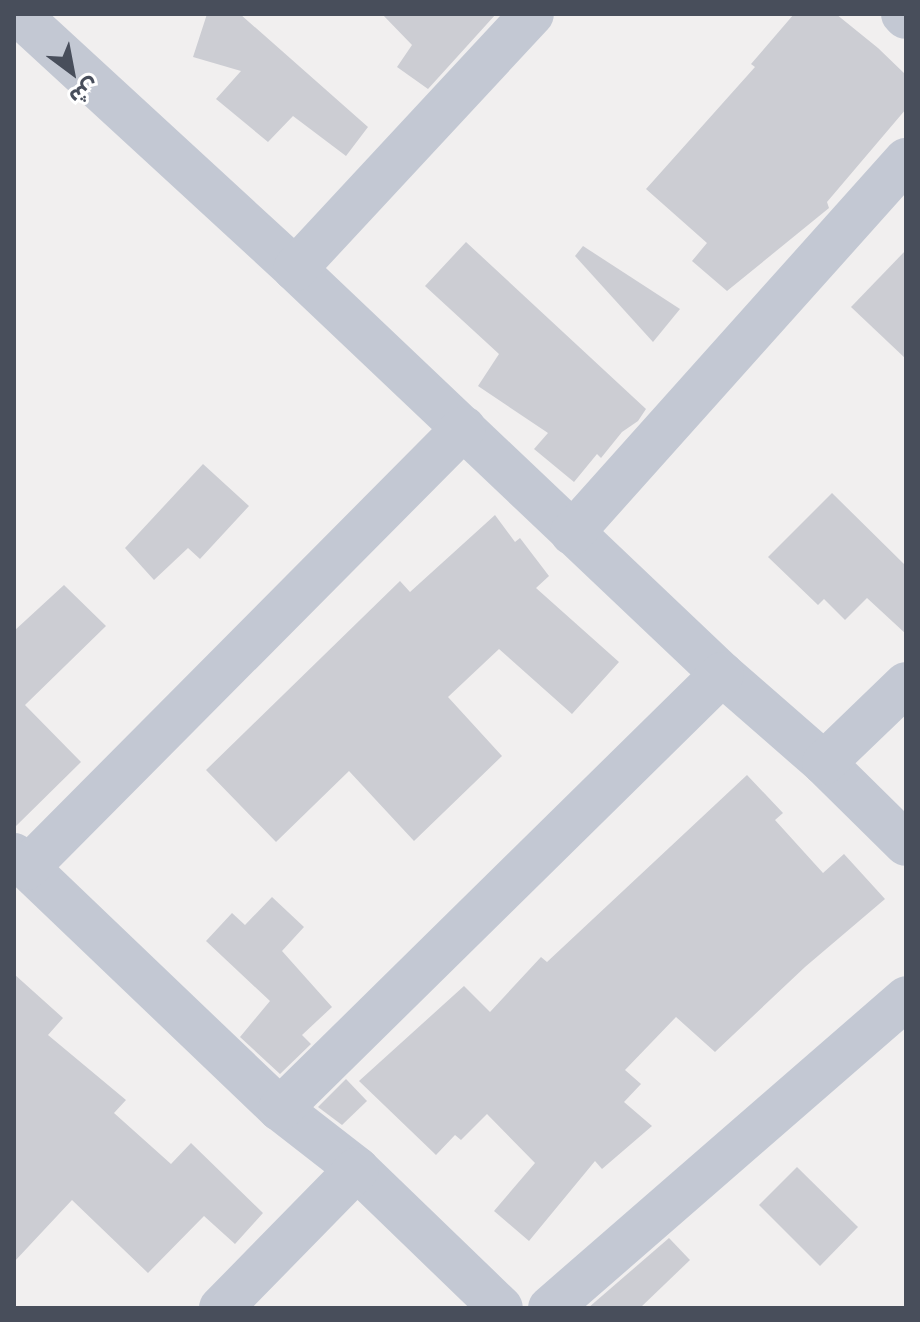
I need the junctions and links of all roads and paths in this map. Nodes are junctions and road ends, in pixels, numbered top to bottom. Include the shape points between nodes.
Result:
1 (532, 14) edge
2 (24, 24) edge
3 (906, 160) edge
4 (295, 269) junction
5 (464, 428) junction
6 (572, 533) junction
7 (722, 674) junction
8 (906, 684) edge
9 (824, 763) junction
10 (906, 844) edge
11 (21, 862) edge
12 (906, 998) edge
13 (280, 1109) junction
14 (357, 1169) junction
15 (221, 1308) edge
16 (501, 1308) edge
17 (550, 1308) edge

1 - 4 street
2 - 4 street
3 - 6 street
4 - 5 street
5 - 6 street
5 - 11 street
6 - 7 street
7 - 9 street
7 - 13 street
8 - 9 street
9 - 10 street
11 - 13 street
12 - 17 street
13 - 14 street
14 - 15 street
14 - 16 street

